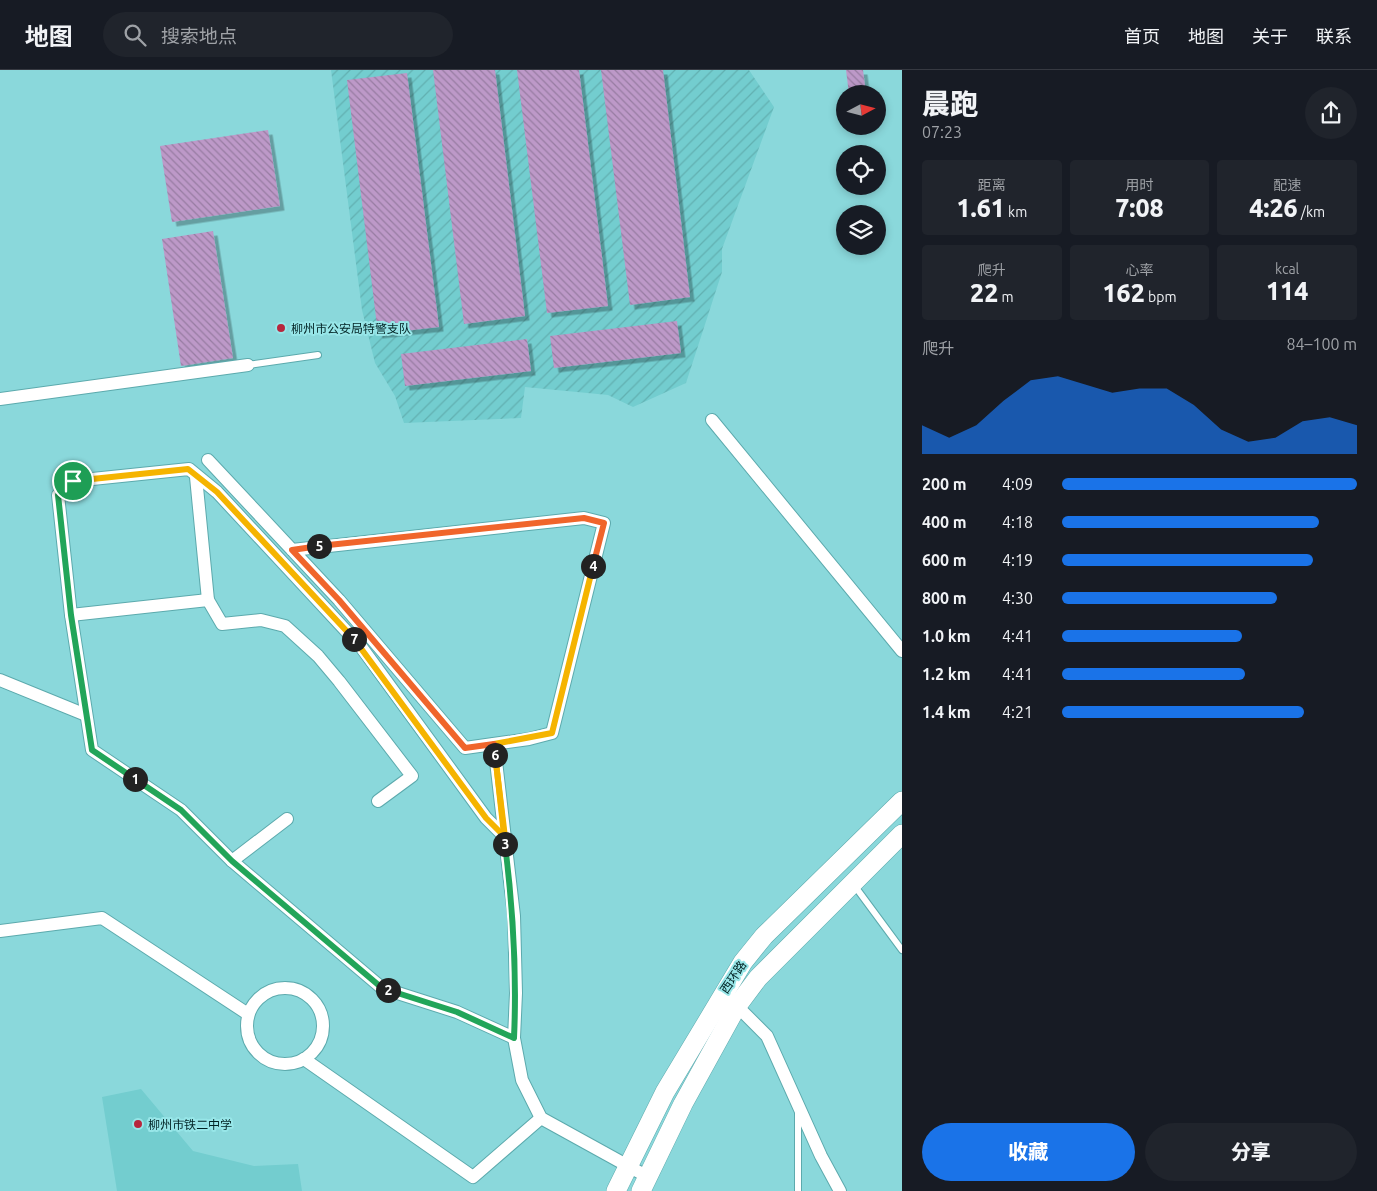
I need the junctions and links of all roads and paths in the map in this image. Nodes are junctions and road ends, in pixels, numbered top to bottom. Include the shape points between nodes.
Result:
1 (318, 355) dead end
2 (248, 365) joint
3 (0, 399) edge
4 (712, 420) dead end
5 (208, 460) dead end
6 (196, 477) junction
7 (292, 550) junction
8 (208, 600) junction
9 (71, 615) junction
10 (902, 650) edge
11 (0, 680) edge
12 (86, 715) junction
13 (494, 744) junction
14 (378, 801) dead end
15 (902, 801) edge
16 (287, 819) dead end
17 (902, 834) edge
18 (505, 837) junction
19 (232, 861) junction
20 (853, 883) junction
21 (0, 931) edge
22 (902, 950) edge
23 (738, 1006) junction
24 (248, 1014) junction
25 (514, 1038) junction
26 (304, 1059) junction
27 (798, 1104) junction
28 (541, 1118) junction
29 (628, 1167) junction
30 (645, 1184) edge
31 (616, 1191) edge
32 (798, 1191) edge
33 (840, 1191) edge

1 - 2 lane
2 - 3 street
4 - 10 street
5 - 7 street
6 - 8 street
6 - 9 street via 188,469 73,481 58,495
6 - 18 street via 217,492 362,648 486,818
7 - 13 street via 465,748
7 - 13 street via 584,518 604,523 552,733
8 - 9 street
8 - 14 street via 222,624 261,620 284,626 340,681 412,776
9 - 12 street
11 - 12 street
12 - 19 street via 92,750 181,810
13 - 18 street
15 - 29 main road, 西环路 via 764,936 743,962 665,1092
16 - 19 street
17 - 20 main road, 西环路
18 - 25 street via 514,916
19 - 25 street via 382,988 457,1012
20 - 22 lane
20 - 23 main road, 西环路 via 758,978
21 - 24 street via 102,918
23 - 27 street via 767,1036
23 - 30 main road, 西环路 via 683,1104
24 - 26 street via 249,1040 261,1056 279,1064 292,1064
24 - 26 street via 254,1002 274,989 286,987 308,995 322,1015 323,1027 321,1039
25 - 28 street via 522,1080
26 - 28 street via 472,1177
27 - 32 lane
27 - 33 street
28 - 29 street
29 - 30 street
29 - 31 main road, 西环路

